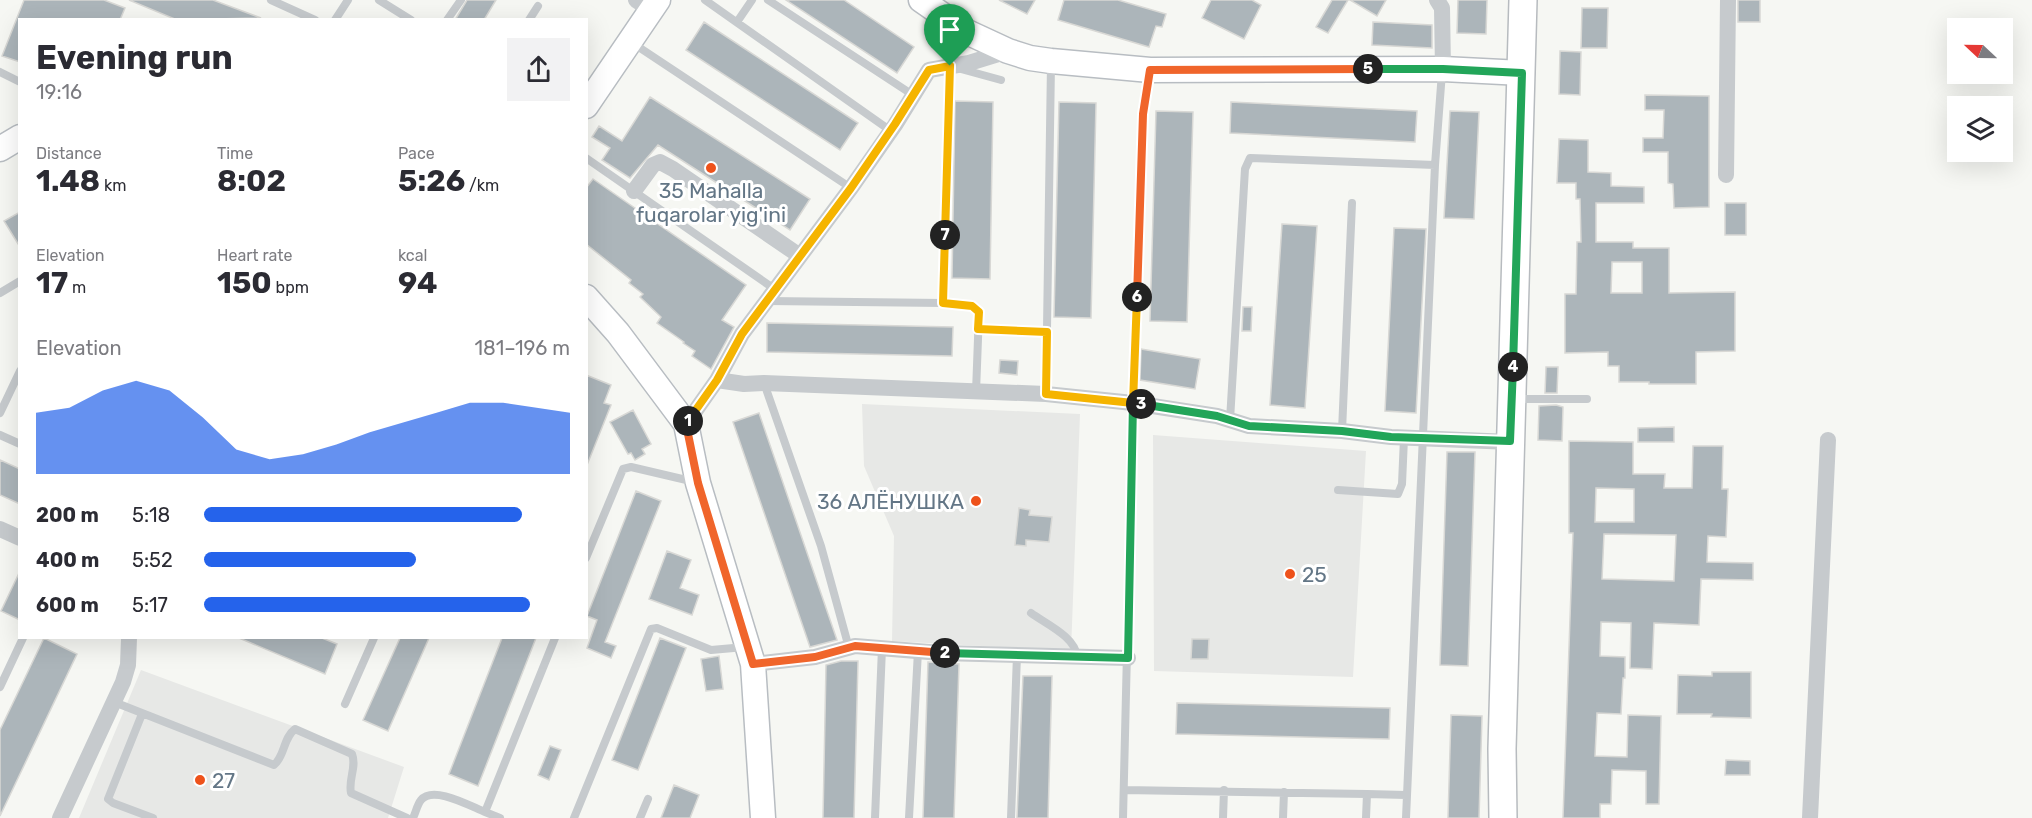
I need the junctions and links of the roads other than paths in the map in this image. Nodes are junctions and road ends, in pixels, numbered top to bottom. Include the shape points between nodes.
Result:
1 (271, 0) edge
2 (348, 0) edge
3 (379, 0) edge
4 (461, 0) edge
5 (705, 0) edge
6 (752, 0) edge
7 (768, 0) edge
8 (921, 0) edge
9 (1437, 0) edge
10 (1523, 0) edge
11 (1728, 0) edge
12 (650, 1) edge
13 (394, 4) edge
14 (538, 6) dead end
15 (311, 18) edge
16 (336, 18) edge
17 (409, 18) edge
18 (448, 18) edge
19 (530, 18) edge
20 (737, 22) junction
21 (630, 41) junction
22 (1008, 51) junction
23 (1051, 61) junction
24 (950, 66) junction
25 (1443, 69) junction
26 (1150, 70) junction
27 (0, 72) edge
28 (1522, 73) junction
29 (1001, 80) dead end
30 (18, 81) edge
31 (913, 95) junction
32 (588, 103) edge
33 (891, 130) junction
34 (18, 138) edge
35 (0, 149) edge
36 (588, 159) edge
37 (1435, 165) junction
38 (1726, 175) dead end
39 (851, 188) junction
40 (634, 191) junction
41 (1352, 203) dead end
42 (800, 256) junction
43 (18, 282) edge
44 (0, 293) edge
45 (771, 295) junction
46 (588, 299) edge
47 (943, 303) junction
48 (978, 329) junction
49 (1047, 332) junction
50 (18, 375) edge
51 (717, 380) junction
52 (764, 383) junction
53 (976, 392) junction
54 (1046, 394) junction
55 (1512, 399) junction
56 (1587, 399) dead end
57 (1133, 403) junction
58 (0, 413) edge
59 (1230, 420) junction
60 (686, 424) junction
61 (1342, 431) junction
62 (0, 435) edge
63 (1404, 438) junction
64 (1423, 439) junction
65 (1828, 440) dead end
66 (1510, 441) junction
67 (18, 443) edge
68 (698, 483) junction
69 (1338, 490) dead end
70 (0, 529) edge
71 (18, 537) edge
72 (588, 553) edge
73 (1031, 613) dead end
74 (23, 639) edge
75 (129, 639) edge
76 (371, 639) edge
77 (555, 639) edge
78 (849, 648) junction
79 (882, 648) junction
80 (918, 651) junction
81 (751, 655) junction
82 (1017, 655) junction
83 (1077, 657) junction
84 (1128, 658) junction
85 (0, 687) edge
86 (114, 702) junction
87 (345, 704) dead end
88 (142, 714) junction
89 (1124, 789) junction
90 (1224, 790) junction
91 (1284, 792) junction
92 (1367, 794) junction
93 (1407, 795) junction
94 (648, 799) dead end
95 (485, 812) junction
96 (60, 818) edge
97 (153, 818) edge
98 (407, 818) edge
99 (413, 818) edge
100 (500, 818) edge
101 (574, 818) edge
102 (640, 818) edge
103 (763, 818) edge
104 (875, 818) edge
105 (909, 818) edge
106 (1011, 818) edge
107 (1123, 818) edge
108 (1223, 818) edge
109 (1283, 818) edge
110 (1366, 818) edge
111 (1406, 818) edge
112 (1503, 818) edge
113 (1810, 818) edge

1 - 15 lane
2 - 16 lane
3 - 13 lane
4 - 18 lane
5 - 20 lane
6 - 20 lane
7 - 31 lane
8 - 22 street via 967,32
9 - 25 street via 1442,8
10 - 28 main road
11 - 38 street
12 - 21 street
13 - 17 lane
14 - 19 lane
20 - 33 lane
21 - 32 street
21 - 39 lane
22 - 23 street
22 - 24 street
23 - 26 street
23 - 49 lane
24 - 29 lane
24 - 31 street via 929,70
24 - 47 lane
25 - 26 street
25 - 28 street
25 - 37 lane
26 - 57 lane via 1143,114
27 - 30 lane
28 - 55 main road
31 - 33 street
33 - 39 street
34 - 35 street
36 - 40 lane
37 - 59 lane via 1250,158 1245,169
37 - 64 lane
39 - 42 street
40 - 42 street via 653,165 660,162
40 - 45 lane
41 - 61 lane
42 - 45 street
43 - 44 lane
45 - 47 lane
45 - 51 street via 742,334
46 - 60 street
47 - 48 lane via 972,306 979,312
48 - 49 lane
48 - 53 lane
49 - 54 lane
50 - 58 lane
51 - 52 street
51 - 60 street
52 - 53 street
52 - 78 lane via 821,546
53 - 54 street
54 - 57 street
55 - 56 lane
55 - 66 main road
57 - 59 street
57 - 84 lane
59 - 61 street via 1249,426
60 - 68 street
61 - 63 street
62 - 67 lane
63 - 64 street
63 - 69 lane via 1398,494
64 - 66 street
64 - 93 lane
65 - 113 street
66 - 112 main road
68 - 72 lane via 631,467 623,469
68 - 81 street
70 - 71 street
73 - 83 lane via 1068,639
74 - 85 lane
75 - 86 street via 128,665
76 - 87 lane
77 - 95 lane
78 - 79 street
78 - 81 street via 815,657
79 - 80 street
79 - 104 lane
80 - 82 street
80 - 105 lane
81 - 101 lane via 711,650 651,629
81 - 103 street
82 - 83 street
82 - 106 lane
83 - 84 street
84 - 89 lane
86 - 88 lane
86 - 96 street
88 - 97 lane via 108,799
88 - 98 lane via 274,765 295,729 352,754 355,760 351,793
89 - 90 lane
89 - 107 lane
90 - 91 lane
90 - 108 lane
91 - 92 lane
91 - 109 lane
92 - 93 lane
92 - 110 lane
93 - 111 lane
94 - 102 lane
95 - 99 lane via 436,793 420,801
95 - 100 lane

